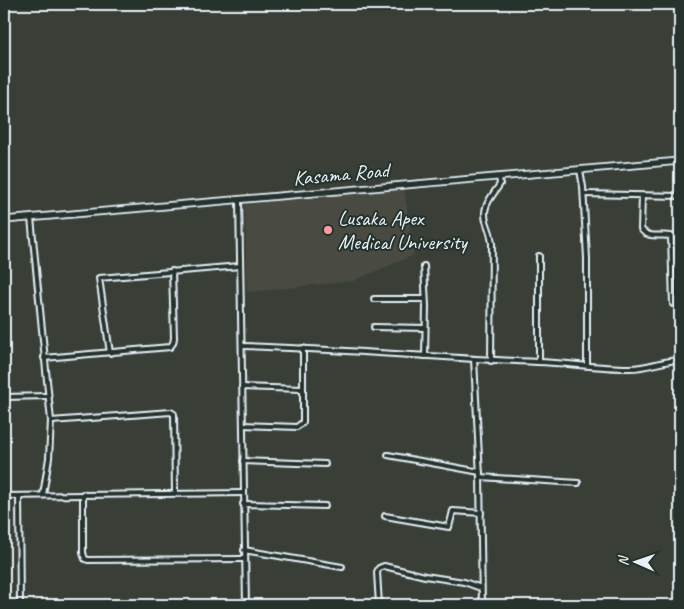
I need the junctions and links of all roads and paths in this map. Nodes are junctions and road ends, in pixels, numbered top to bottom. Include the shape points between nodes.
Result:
1 (680, 161) edge
2 (580, 170) junction
3 (498, 177) junction
4 (584, 194) junction
5 (642, 196) junction
6 (680, 196) edge
7 (238, 200) junction
8 (31, 218) junction
9 (4, 220) edge
10 (539, 256) dead end
11 (240, 266) junction
12 (424, 266) dead end
13 (172, 271) junction
14 (374, 299) dead end
15 (425, 299) junction
16 (673, 304) dead end
17 (374, 327) dead end
18 (425, 328) junction
19 (242, 346) junction
20 (302, 348) junction
21 (110, 353) junction
22 (425, 356) junction
23 (44, 358) junction
24 (474, 359) junction
25 (680, 360) edge
26 (491, 361) junction
27 (539, 362) junction
28 (587, 365) junction
29 (242, 387) junction
30 (302, 389) junction
31 (48, 396) junction
32 (4, 397) edge
33 (51, 421) junction
34 (242, 425) junction
35 (388, 455) dead end
36 (243, 461) junction
37 (325, 464) dead end
38 (480, 472) junction
39 (480, 477) junction
40 (578, 483) dead end
41 (175, 493) junction
42 (243, 493) junction
43 (83, 494) junction
44 (43, 495) junction
45 (4, 496) edge
46 (19, 496) junction
47 (244, 504) junction
48 (325, 506) dead end
49 (481, 513) junction
50 (385, 516) dead end
51 (244, 550) junction
52 (244, 559) junction
53 (342, 567) dead end
54 (481, 588) junction
55 (20, 605) edge
56 (246, 605) edge
57 (379, 605) edge
58 (482, 605) edge

1 - 2 street, Kasama Road
2 - 3 street, Kasama Road
2 - 4 street
3 - 7 street, Kasama Road
3 - 26 street via 500,184 485,209 492,242
4 - 5 street
4 - 28 street
5 - 6 street
5 - 16 street via 643,233 671,236
7 - 8 street, Kasama Road
7 - 11 street
8 - 9 street, Kasama Road
8 - 23 street
10 - 27 street
11 - 13 street
11 - 19 street
12 - 15 street
13 - 21 street via 174,343 170,347
13 - 21 street via 99,278
14 - 15 street
15 - 18 street
17 - 18 street
18 - 22 street
19 - 20 street
19 - 29 street
20 - 22 street
20 - 30 street
21 - 23 street
22 - 24 street
23 - 31 street
24 - 26 street
24 - 38 street
25 - 28 street via 638,368
26 - 27 street
27 - 28 street
29 - 30 street
29 - 34 street
30 - 34 street via 304,420 297,427
31 - 32 street
31 - 33 street
33 - 41 street via 171,412 174,414
33 - 44 street
34 - 36 street
35 - 38 street
36 - 37 street
36 - 42 street
38 - 39 street
39 - 40 street
39 - 49 street
41 - 42 street
41 - 43 street
42 - 47 street
43 - 44 street
43 - 52 street via 85,559
44 - 46 street
45 - 46 street
46 - 55 street
47 - 48 street
47 - 51 street
49 - 50 street via 454,511 449,527
49 - 54 street
51 - 52 street
51 - 53 street
52 - 56 street
54 - 57 street via 384,566 378,572
54 - 58 street

